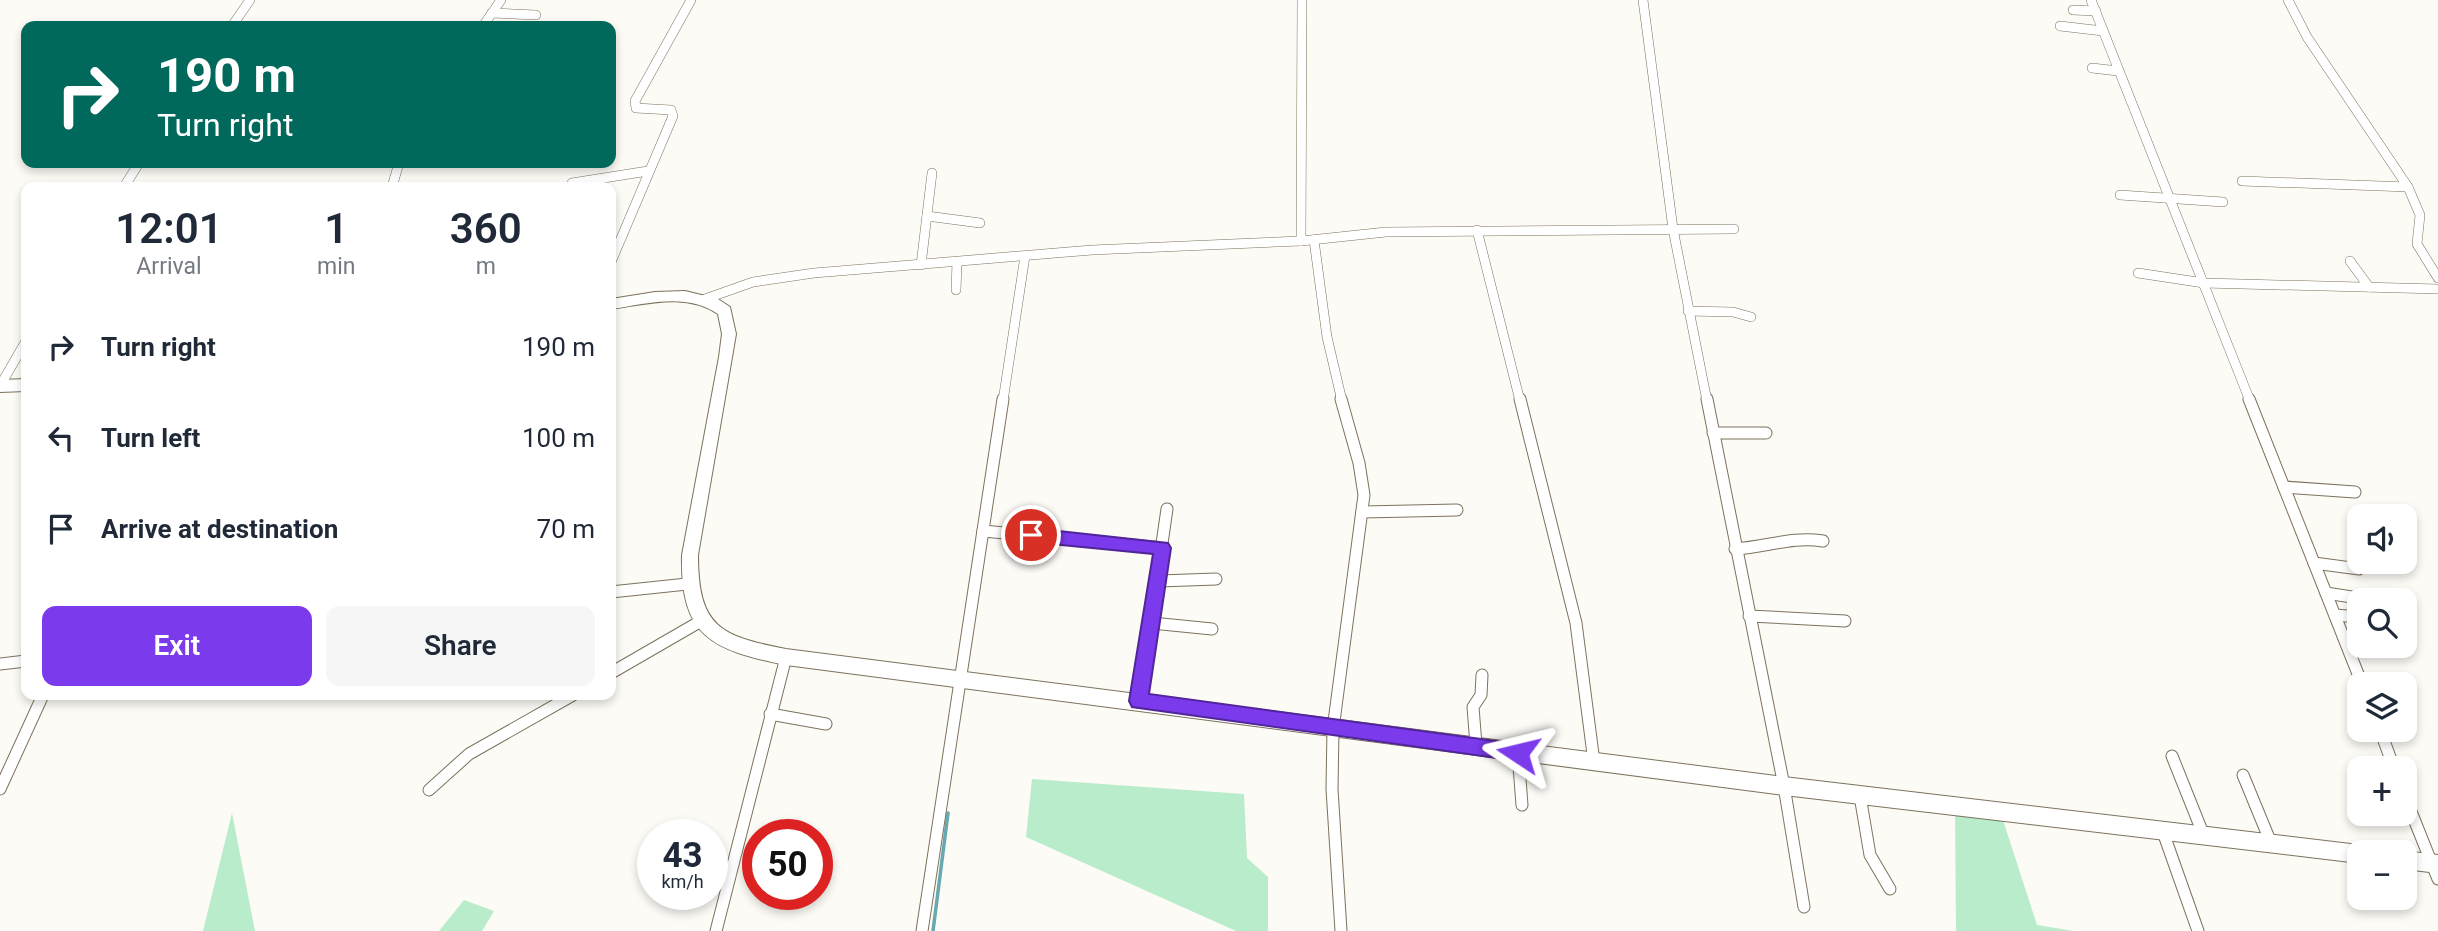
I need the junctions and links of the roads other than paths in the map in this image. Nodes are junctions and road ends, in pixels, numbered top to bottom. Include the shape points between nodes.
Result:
1 (250, 0) edge
2 (501, 0) edge
3 (691, 0) edge
4 (1301, 0) edge
5 (1643, 0) edge
6 (2091, 0) edge
7 (2288, 0) edge
8 (2073, 9) dead end
9 (2096, 12) junction
10 (492, 13) junction
11 (536, 15) dead end
12 (235, 21) edge
13 (486, 21) edge
14 (2060, 26) dead end
15 (2103, 31) junction
16 (2092, 68) dead end
17 (2118, 71) junction
18 (648, 171) junction
19 (932, 173) dead end
20 (2242, 181) dead end
21 (578, 182) edge
22 (2408, 187) junction
23 (2120, 195) dead end
24 (2169, 200) junction
25 (2224, 202) dead end
26 (927, 216) junction
27 (980, 223) dead end
28 (1673, 229) junction
29 (1734, 229) dead end
30 (1477, 230) junction
31 (1314, 240) junction
32 (1301, 241) junction
33 (616, 250) edge
34 (1025, 256) junction
35 (2350, 261) dead end
36 (957, 262) junction
37 (921, 264) junction
38 (2138, 273) dead end
39 (2438, 278) edge
40 (2204, 283) junction
41 (2369, 286) junction
42 (2438, 289) edge
43 (956, 290) dead end
44 (705, 299) junction
45 (616, 303) edge
46 (1688, 311) junction
47 (1751, 317) dead end
48 (21, 350) edge
49 (21, 385) edge
50 (0, 386) edge
51 (1713, 433) junction
52 (1766, 433) dead end
53 (2284, 487) junction
54 (2355, 492) dead end
55 (1167, 509) dead end
56 (1457, 510) dead end
57 (1362, 512) junction
58 (983, 531) junction
59 (1823, 541) dead end
60 (1163, 548) junction
61 (1735, 549) junction
62 (2314, 563) junction
63 (2347, 567) edge
64 (1216, 579) dead end
65 (1158, 581) junction
66 (687, 584) junction
67 (616, 591) edge
68 (2326, 593) junction
69 (2347, 596) edge
70 (2335, 615) junction
71 (1749, 616) junction
72 (2347, 616) edge
73 (701, 621) junction
74 (1844, 621) dead end
75 (1152, 623) junction
76 (1212, 629) dead end
77 (786, 657) junction
78 (21, 662) edge
79 (0, 664) edge
80 (616, 670) edge
81 (2357, 672) edge
82 (1482, 675) dead end
83 (960, 678) junction
84 (41, 700) edge
85 (564, 700) edge
86 (1139, 701) junction
87 (770, 714) junction
88 (825, 724) dead end
89 (1333, 729) junction
90 (1476, 745) junction
91 (1518, 753) junction
92 (2172, 756) dead end
93 (1594, 762) junction
94 (2243, 775) dead end
95 (1784, 786) junction
96 (0, 789) edge
97 (429, 790) dead end
98 (1860, 796) junction
99 (1522, 805) dead end
100 (2417, 824) edge
101 (2163, 832) junction
102 (2204, 836) junction
103 (2271, 843) junction
104 (2347, 852) edge
105 (2417, 864) edge
106 (2436, 869) edge
107 (1890, 889) dead end
108 (1804, 907) dead end
109 (716, 931) edge
110 (922, 931) edge
111 (1341, 931) edge
112 (2198, 931) edge

1 - 12 street
2 - 10 street
3 - 18 street via 634,106 673,113
4 - 32 street
5 - 28 street
6 - 9 street
7 - 22 street via 2307,37
8 - 9 street
9 - 15 street
10 - 11 street
10 - 13 street
14 - 15 street
15 - 17 street
16 - 17 street
17 - 24 street
18 - 21 street
18 - 33 street
19 - 26 street
20 - 22 street
22 - 39 street via 2420,215 2417,244
23 - 24 street
24 - 25 street
24 - 40 street
26 - 27 street
26 - 37 street
28 - 29 street
28 - 30 street
28 - 46 street
30 - 31 street via 1386,232
30 - 93 street via 1576,623
31 - 32 street
31 - 57 street via 1333,369 1363,474
32 - 34 street
34 - 36 street
34 - 58 street
35 - 41 street
36 - 37 street
36 - 43 street
37 - 44 street via 775,278
38 - 40 street
40 - 41 street
40 - 53 street
41 - 42 street
44 - 45 main road via 658,297
44 - 66 main road via 725,311 729,334
46 - 47 street
46 - 51 street
48 - 50 street
49 - 50 main road
51 - 52 street
51 - 61 street
53 - 54 street
53 - 62 street
55 - 60 street
56 - 57 street
57 - 89 street
58 - 60 street
58 - 83 street
59 - 61 street via 1798,537 1775,545
60 - 65 street
61 - 71 street
62 - 63 street
62 - 68 street
64 - 65 street
65 - 75 street
66 - 67 street
66 - 73 main road
68 - 69 street
68 - 70 street
70 - 72 street
70 - 81 street
71 - 74 street
71 - 95 street
73 - 77 main road via 717,638
73 - 80 street
75 - 76 street
75 - 86 street
77 - 83 main road
77 - 87 street
78 - 79 street
82 - 90 street via 1481,695 1473,707
83 - 86 main road
83 - 110 street
84 - 96 street
85 - 97 street via 469,754
86 - 89 main road
87 - 88 street
87 - 109 street
89 - 90 main road
89 - 111 street
90 - 91 main road
91 - 93 main road
91 - 99 street
92 - 102 street
93 - 95 main road
94 - 103 street
95 - 98 main road
95 - 108 street
98 - 101 main road
98 - 107 street via 1870,855
100 - 106 street
101 - 102 main road
101 - 112 street
102 - 103 main road
103 - 104 main road
105 - 106 main road

